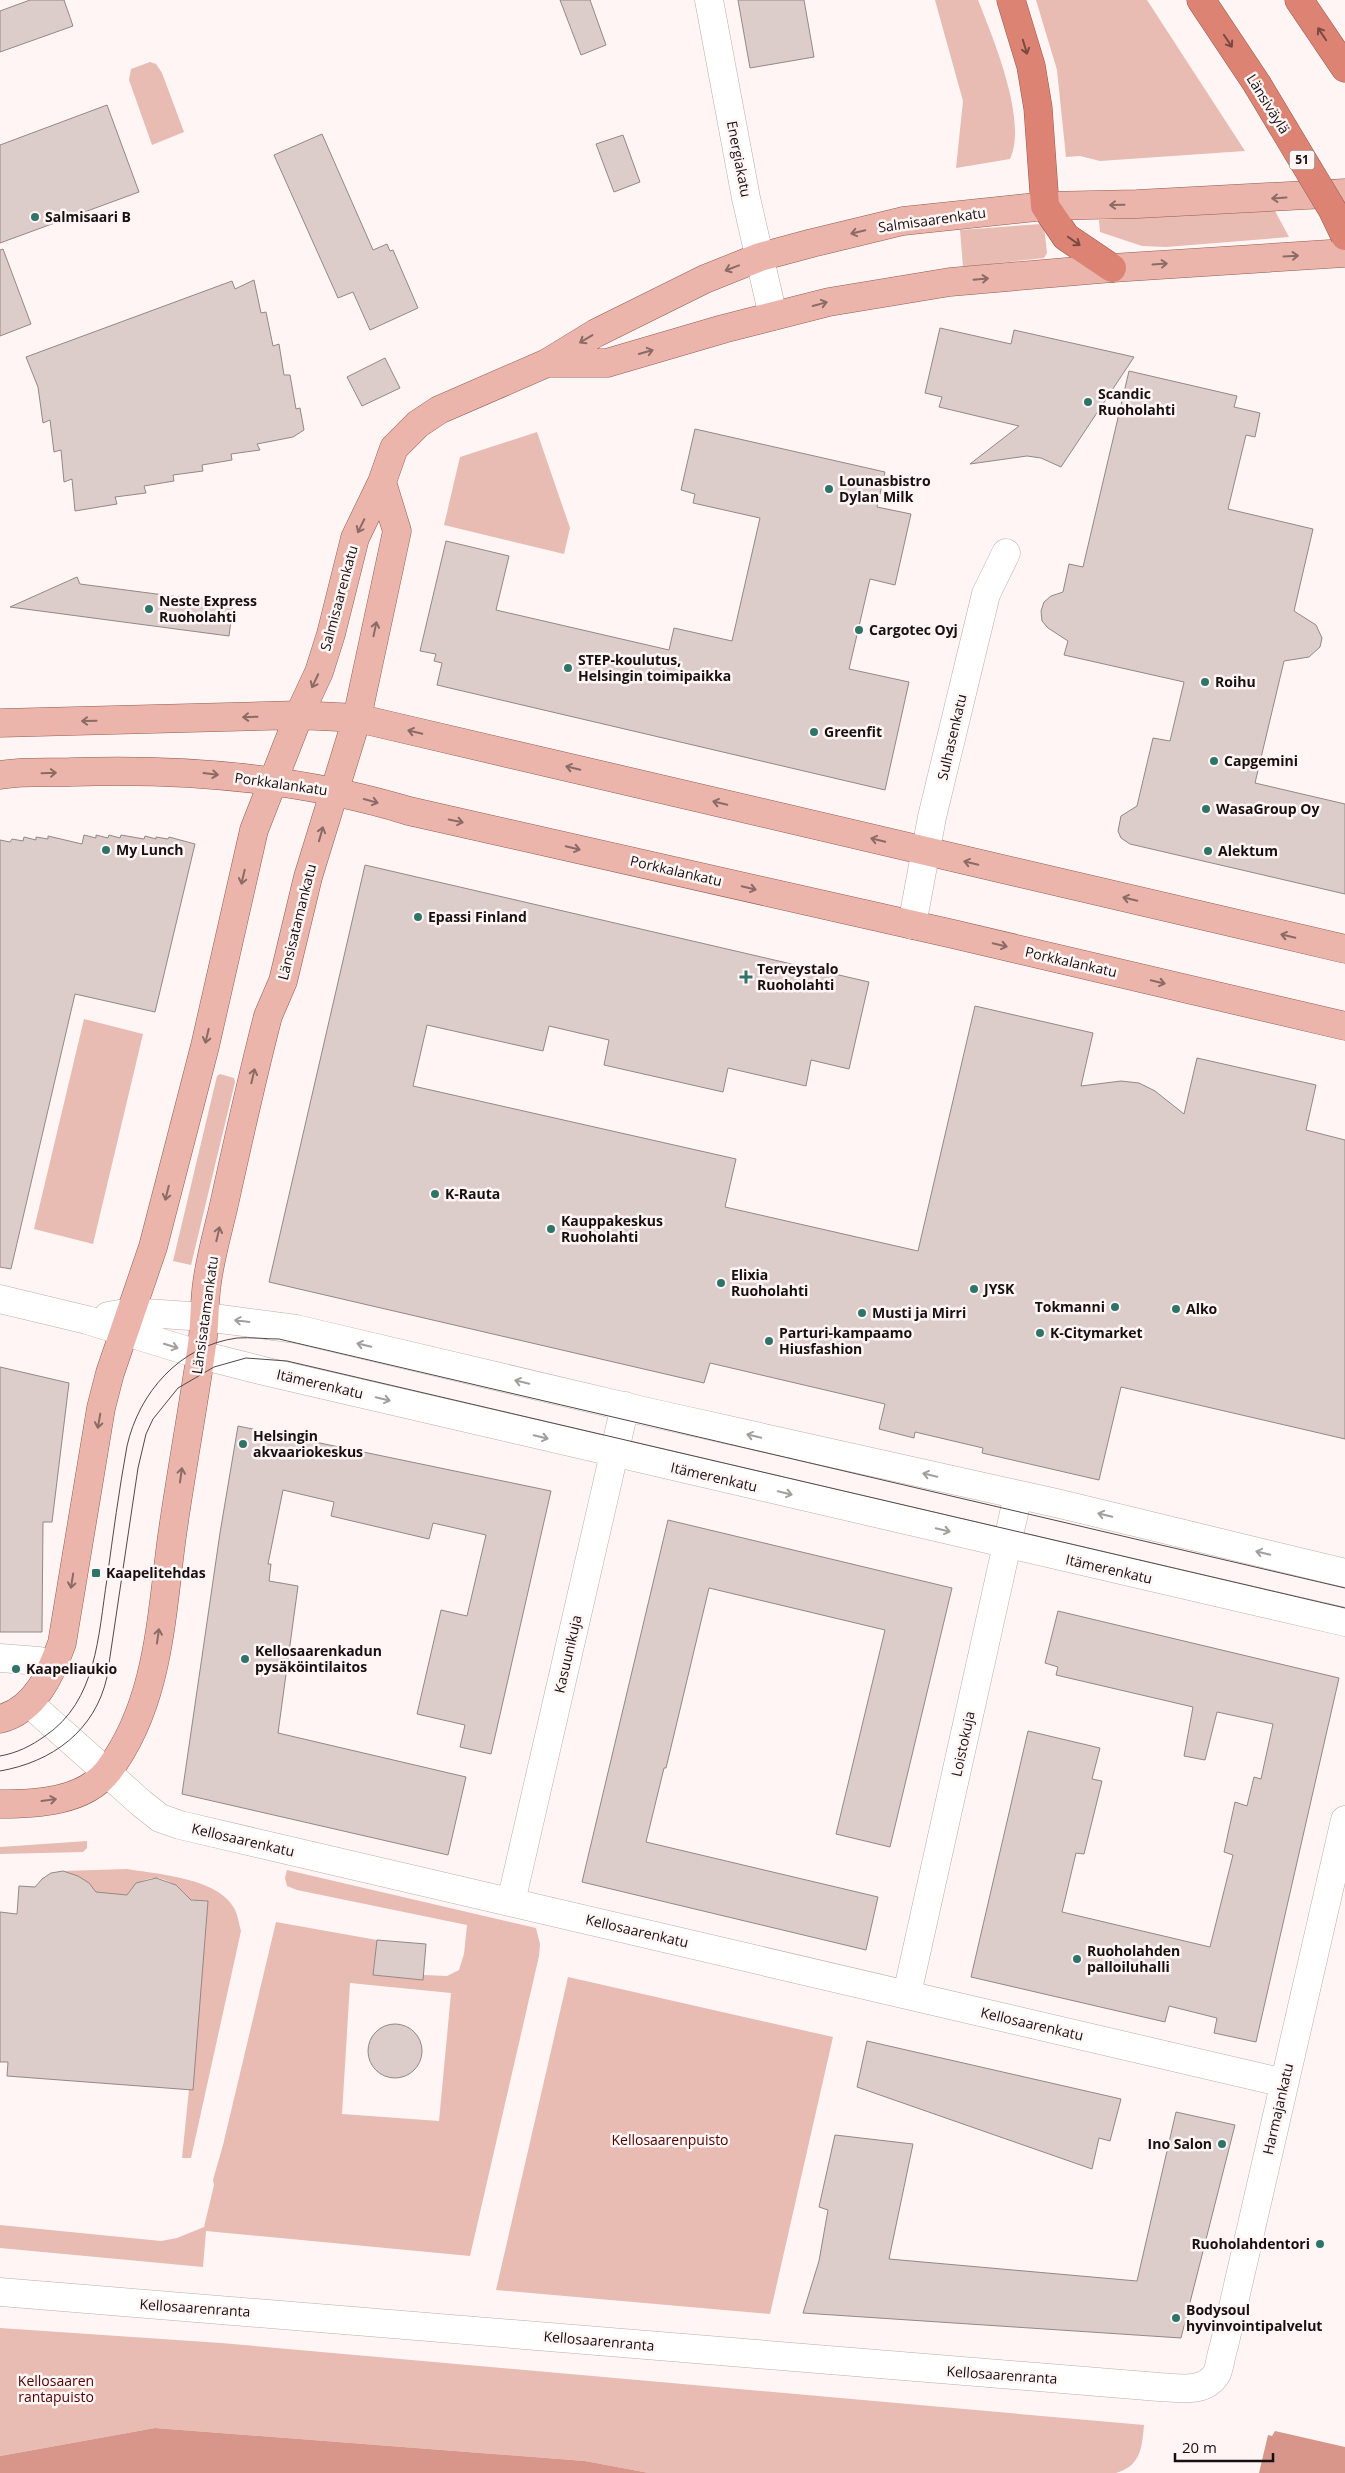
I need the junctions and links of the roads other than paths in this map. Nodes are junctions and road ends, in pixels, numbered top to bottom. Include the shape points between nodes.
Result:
1 (708, 0) edge
2 (1011, 0) edge
3 (1200, 0) edge
4 (1299, 0) edge
5 (1345, 68) edge
6 (1345, 193) edge
7 (1044, 206) junction
8 (1345, 236) edge
9 (1345, 253) edge
10 (760, 257) junction
11 (1112, 268) junction
12 (773, 316) junction
13 (547, 363) junction
14 (382, 482) junction
15 (1006, 553) dead end
16 (299, 715) junction
17 (356, 718) junction
18 (0, 723) edge
19 (0, 775) edge
20 (274, 782) junction
21 (333, 791) junction
22 (926, 852) junction
23 (912, 925) junction
24 (1345, 949) edge
25 (1345, 1026) edge
26 (0, 1298) edge
27 (205, 1317) junction
28 (128, 1322) junction
29 (201, 1355) junction
30 (625, 1406) junction
31 (613, 1454) junction
32 (1018, 1495) junction
33 (1007, 1545) junction
34 (1345, 1573) edge
35 (1345, 1622) edge
36 (0, 1658) edge
37 (39, 1661) dead end
38 (30, 1703) junction
39 (0, 1719) edge
40 (106, 1773) junction
41 (0, 1804) edge
42 (1345, 1820) edge
43 (511, 1902) junction
44 (907, 1994) junction
45 (1284, 2082) junction
46 (0, 2292) edge
47 (1198, 2388) joint

1 - 10 street, Energiakatu
2 -> 7 highway via 1031,66 1037,100
3 -> 8 highway, Länsiväylä / 51, bridge via 1257,84
5 -> 4 highway
6 -> 7 main road, Salmisaarenkatu
7 -> 10 main road, Salmisaarenkatu via 903,221
7 -> 11 highway via 1066,237
11 -> 9 main road, Salmisaarenkatu
10 - 12 street, Energiakatu
10 -> 13 main road, Salmisaarenkatu via 705,278 596,333
12 -> 11 main road, Salmisaarenkatu via 829,302 950,282
13 -> 12 main road, Salmisaarenkatu via 607,363
13 - 14 main road, Salmisaarenkatu via 439,410 418,424 394,448
14 -> 16 main road, Salmisaarenkatu via 355,538 319,672
17 -> 14 main road via 397,531
15 - 22 street, Sulhasenkatu via 986,594
16 - 17 main road
16 -> 18 main road
16 - 20 main road
17 - 21 main road, Länsisatamankatu
22 -> 17 main road
19 -> 20 main road, Porkkalankatu via 104,771 203,773
20 - 21 main road, Porkkalankatu
20 -> 28 main road via 254,830 205,1046 153,1247
21 -> 23 main road, Porkkalankatu via 408,811
27 -> 21 main road, Länsisatamankatu via 207,1283 257,1058 268,1016 283,981
22 - 23 street, Sulhasenkatu
24 -> 22 main road
23 -> 25 main road, Porkkalankatu
26 - 28 street, Itämerenkatu via 87,1320
27 - 28 street, Itämerenkatu
27 - 29 main road, Länsisatamankatu
30 -> 27 street, Itämerenkatu via 296,1329
28 -> 29 street, Itämerenkatu
28 -> 38 main road via 101,1408 62,1643 52,1670
29 -> 31 street, Itämerenkatu
40 -> 29 main road, Länsisatamankatu via 136,1725 151,1685
30 - 31 street, Kasuunikuja
32 -> 30 street, Itämerenkatu
31 -> 33 street, Itämerenkatu
31 - 43 street, Kasuunikuja
32 - 33 street, Loistokuja
34 -> 32 street
33 - 35 street, Itämerenkatu
33 - 44 street, Loistokuja
36 - 37 street
38 - 39 main road
38 - 40 street, Kellosaarenkatu
41 -> 40 main road, Länsisatamankatu via 22,1804 74,1795
40 - 43 street, Kellosaarenkatu via 160,1818 180,1825
42 - 45 street, Harmajankatu
43 - 44 street, Kellosaarenkatu
44 - 45 street, Kellosaarenkatu
45 - 47 street, Harmajankatu via 1217,2373 1206,2385
46 - 47 street, Kellosaarenranta via 470,2329 773,2357

